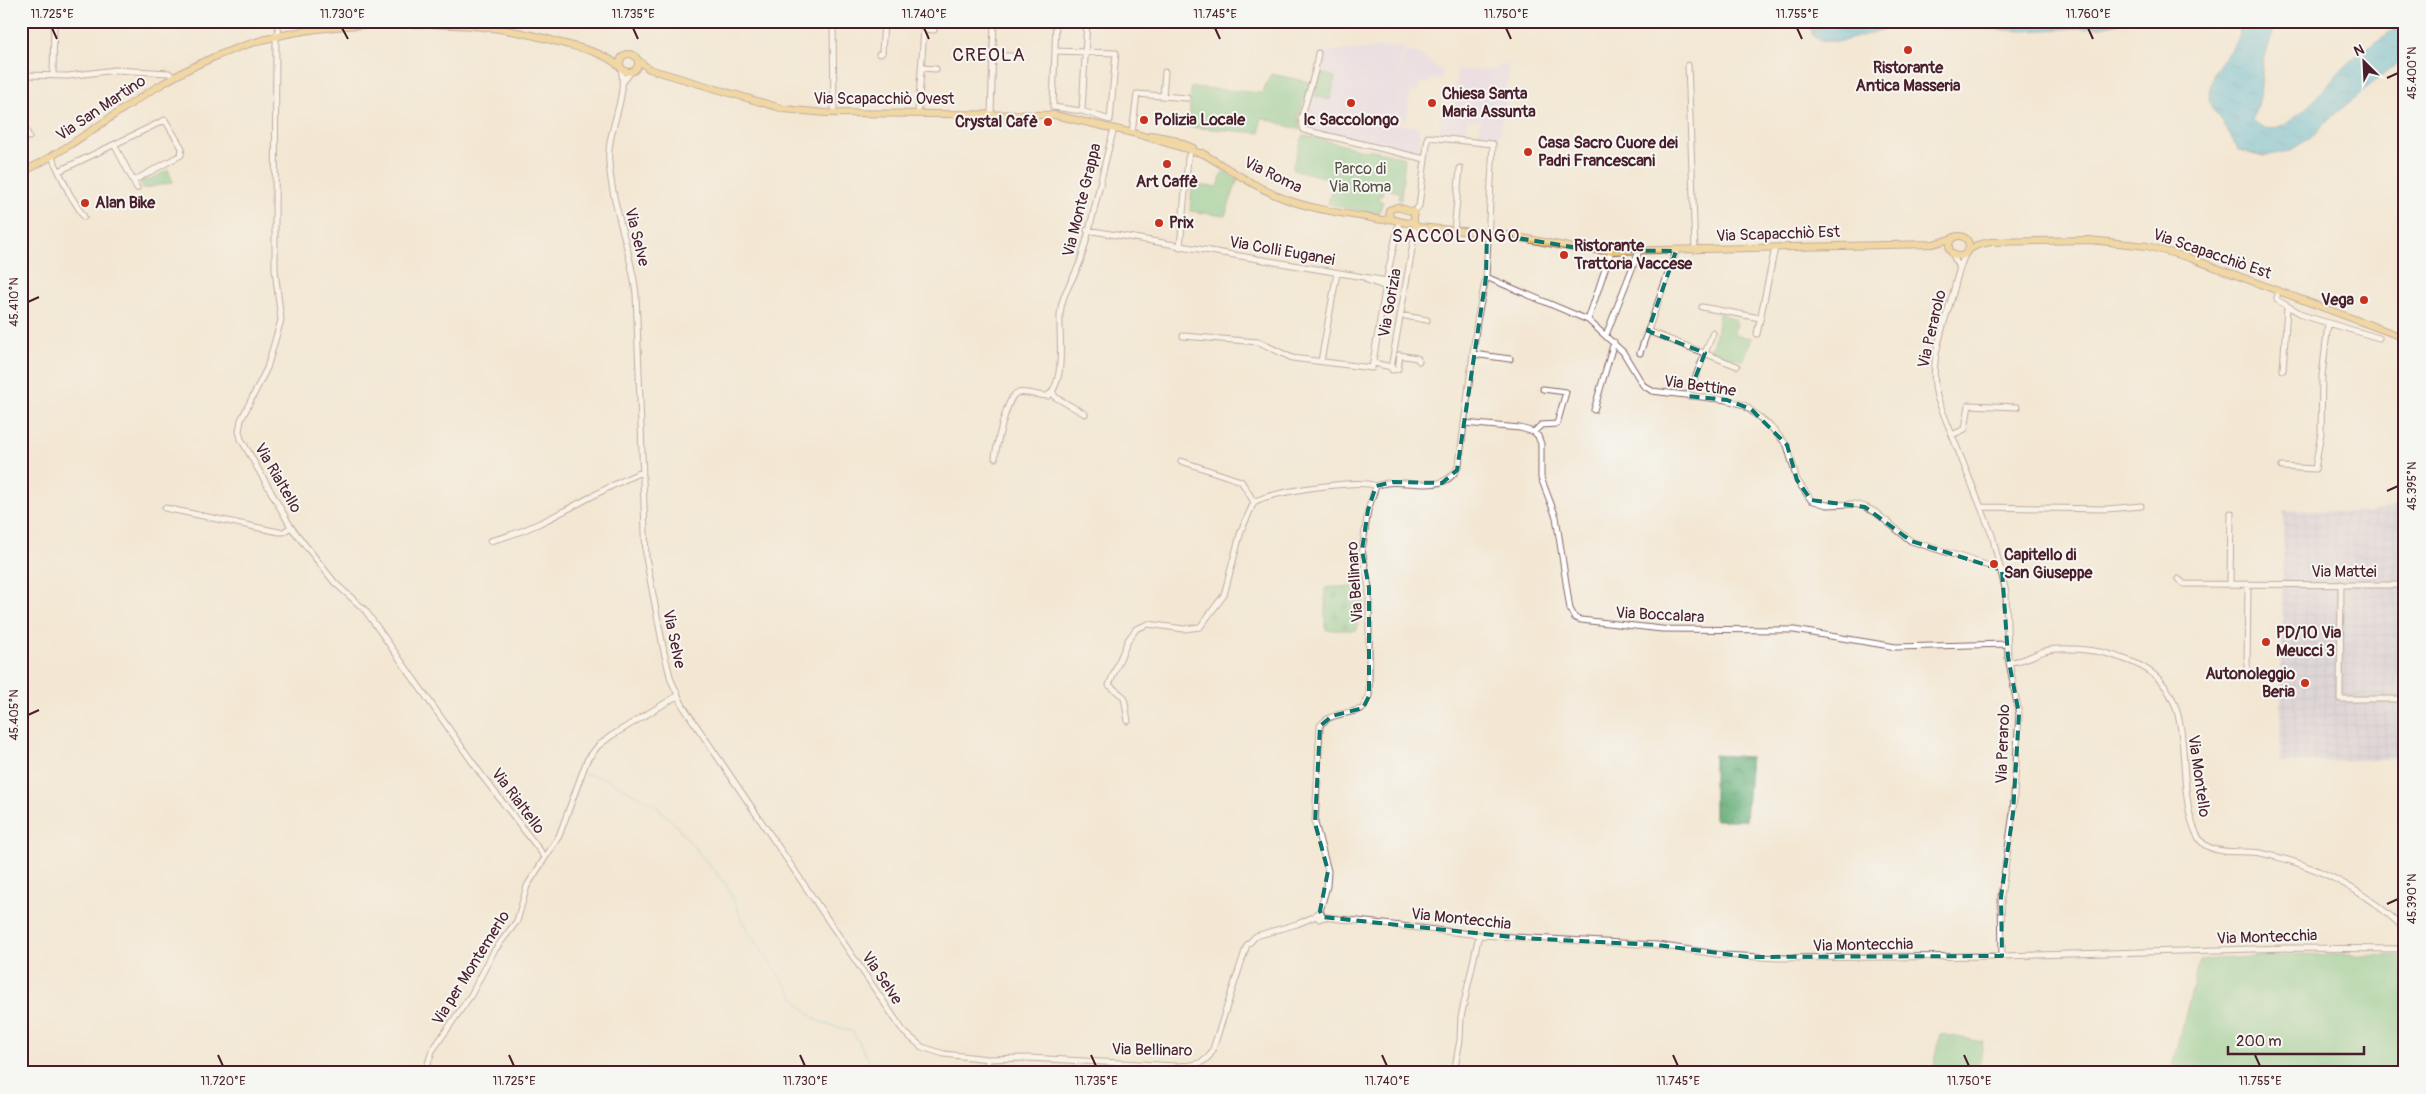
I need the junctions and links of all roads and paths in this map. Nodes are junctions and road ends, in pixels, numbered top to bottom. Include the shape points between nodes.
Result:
1 (54, 21) edge
2 (277, 21) edge
3 (833, 21) edge
4 (884, 21) edge
5 (994, 21) edge
6 (1056, 21) edge
7 (1087, 21) edge
8 (934, 30) dead end
9 (277, 35) junction
10 (1055, 51) junction
11 (1086, 52) junction
12 (1318, 53) dead end
13 (879, 54) dead end
14 (605, 55) junction
15 (625, 55) junction
16 (970, 56) dead end
17 (993, 56) junction
18 (1014, 56) dead end
19 (638, 60) junction
20 (197, 65) joint
21 (1688, 65) dead end
22 (620, 68) junction
23 (921, 68) junction
24 (650, 69) junction
25 (936, 69) dead end
26 (633, 71) junction
27 (1165, 72) dead end
28 (21, 75) edge
29 (53, 76) junction
30 (173, 77) junction
31 (623, 82) junction
32 (1163, 96) junction
33 (1187, 98) dead end
34 (1068, 108) junction
35 (1082, 111) junction
36 (834, 113) junction
37 (992, 113) junction
38 (918, 114) junction
39 (1066, 116) junction
40 (21, 120) edge
41 (1097, 120) junction
42 (1114, 129) junction
43 (1122, 131) joint
44 (1135, 134) junction
45 (29, 137) dead end
46 (114, 146) junction
47 (1191, 151) junction
48 (1206, 155) junction
49 (52, 157) junction
50 (1425, 159) junction
51 (1460, 168) dead end
52 (59, 171) junction
53 (21, 173) edge
54 (135, 180) junction
55 (138, 188) dead end
56 (1414, 212) junction
57 (84, 217) dead end
58 (1390, 218) junction
59 (1398, 223) junction
60 (1414, 224) junction
61 (1087, 230) junction
62 (1454, 231) junction
63 (1488, 233) junction
64 (1963, 237) junction
65 (1953, 238) junction
66 (1988, 242) junction
67 (1933, 244) junction
68 (1180, 247) junction
69 (1775, 248) junction
70 (1695, 250) junction
71 (1611, 251) junction
72 (1676, 251) junction
73 (1639, 252) junction
74 (1952, 252) junction
75 (1967, 252) junction
76 (1959, 268) junction
77 (1388, 272) junction
78 (1337, 274) junction
79 (1486, 278) junction
80 (1364, 279) junction
81 (1379, 280) junction
82 (1386, 284) junction
83 (2277, 291) junction
84 (1702, 307) dead end
85 (2287, 307) junction
86 (1400, 315) junction
87 (1760, 318) junction
88 (1427, 320) dead end
89 (1588, 320) junction
90 (2328, 324) junction
91 (1648, 331) junction
92 (1713, 333) dead end
93 (1757, 334) dead end
94 (1606, 335) junction
95 (1183, 336) dead end
96 (2379, 338) dead end
97 (2405, 338) edge
98 (1614, 342) junction
99 (1640, 353) dead end
100 (1705, 353) junction
101 (1393, 354) junction
102 (1473, 354) junction
103 (1400, 356) junction
104 (1510, 359) dead end
105 (1321, 361) junction
106 (1419, 361) dead end
107 (1374, 363) junction
108 (1737, 366) dead end
109 (1391, 367) junction
110 (2283, 370) dead end
111 (1543, 389) dead end
112 (1053, 392) junction
113 (1688, 396) junction
114 (2017, 407) dead end
115 (1594, 410) dead end
116 (1085, 414) dead end
117 (1464, 423) junction
118 (1534, 432) junction
119 (1952, 434) junction
120 (995, 458) dead end
121 (1181, 461) dead end
122 (2282, 467) dead end
123 (642, 472) junction
124 (1376, 486) junction
125 (1254, 502) junction
126 (2141, 506) dead end
127 (1980, 507) junction
128 (165, 508) dead end
129 (2231, 513) dead end
130 (291, 527) junction
131 (490, 542) dead end
132 (2002, 570) junction
133 (2178, 579) dead end
134 (2230, 584) junction
135 (2248, 584) junction
136 (2341, 584) junction
137 (2405, 585) edge
138 (2007, 644) junction
139 (2009, 662) junction
140 (2247, 671) dead end
141 (678, 696) junction
142 (2405, 699) edge
143 (1128, 721) dead end
144 (544, 857) junction
145 (1320, 915) junction
146 (2405, 929) edge
147 (1479, 934) junction
148 (2405, 949) edge
149 (2002, 956) junction
150 (988, 1059) junction
151 (425, 1073) edge
152 (987, 1073) edge
153 (1454, 1073) edge

1 - 29 street
2 - 9 street
3 - 36 street
4 - 13 street via 882,52
5 - 17 street
6 - 10 street
7 - 11 street
8 - 23 street via 924,29
9 - 14 main road, Via Scapacchiò Ovest via 358,24 475,24 523,31
9 - 20 main road, Via Scapacchiò Ovest
9 - 130 street, Via Rialtello via 274,230 281,320 267,368 239,430
10 - 11 street
10 - 34 street via 1053,107
11 - 35 street
11 - 41 street via 1116,53 1112,119
12 - 50 street via 1300,119 1304,130
14 - 15 main road, Via Scapacchiò Ovest
14 - 22 main road, Via Scapacchiò Ovest
15 - 19 main road, Via Scapacchiò Ovest via 633,55
15 - 22 main road via 621,58
16 - 17 street
17 - 18 street
17 - 37 street
19 - 24 main road, Via Scapacchiò Ovest
19 - 26 main road
20 - 30 main road, Via San Martino
21 - 70 street
22 - 26 main road, Via Scapacchiò Ovest via 625,72
22 - 31 street, Via Selve
23 - 25 street
23 - 38 street
24 - 26 main road, Via Scapacchiò Ovest
24 - 36 main road, Via Scapacchiò Ovest via 784,109
26 - 31 street, Via Selve
27 - 32 street
28 - 29 street
29 - 30 street via 115,70 169,73
30 - 49 main road, Via San Martino
31 - 123 street, Via Selve via 608,161 633,264
32 - 33 street
32 - 44 street via 1137,94
34 - 35 street
34 - 39 street
35 - 41 street
36 - 38 main road, Via Scapacchiò Ovest
37 - 38 main road, Via Scapacchiò Ovest
37 - 39 main road, Via Scapacchiò Ovest
39 - 41 main road, Via Scapacchiò Ovest
40 - 45 street
41 - 42 main road, Via Scapacchiò Ovest
42 - 43 main road, Via Scapacchiò Ovest
42 - 61 street, Via Monte Grappa
43 - 44 main road, Via Roma
44 - 47 main road, Via Roma
44 - 48 main road, Via Roma via 1172,139
46 - 52 street
46 - 54 street
46 - 54 street via 159,122 168,122 182,148 181,155
47 - 48 main road, Via Roma
47 - 68 street
48 - 58 main road, Via Roma via 1285,199 1382,220
49 - 52 street
49 - 53 main road, Via San Martino
50 - 56 street via 1419,206
50 - 63 street via 1428,137 1492,144
51 - 62 street
52 - 57 street
54 - 55 street
56 - 58 main road via 1393,207 1389,212
56 - 60 main road
58 - 59 main road
59 - 60 main road
59 - 77 street
60 - 62 main road
60 - 86 street, Via Gorizia
61 - 68 street, Via Colli Euganei
61 - 112 street, Via Monte Grappa via 1080,261 1062,298 1060,361
62 - 63 main road
63 - 71 main road
63 - 79 street
64 - 65 main road, Via Scapacchiò Est
64 - 66 main road, Via Scapacchiò Est
64 - 75 main road via 1969,243
65 - 67 main road, Via Scapacchiò Est
65 - 74 main road via 1949,246
66 - 75 main road, Via Scapacchiò Est
66 - 83 main road, Via Scapacchiò Est via 2088,240 2131,243 2183,256
67 - 69 main road, Via Scapacchiò Est
67 - 74 main road, Via Scapacchiò Est
68 - 78 street, Via Colli Euganei
69 - 70 main road, Via Scapacchiò Est
69 - 87 street
70 - 72 main road, Via Scapacchiò Est
71 - 73 main road, Via Scapacchiò Est
71 - 89 street
72 - 73 main road, Via Scapacchiò Est
72 - 91 street
73 - 94 street
74 - 75 main road, Via Scapacchiò Est via 1958,255
74 - 76 street
75 - 76 street, Via Perarolo
76 - 119 street, Via Perarolo via 1939,342 1934,378 1938,400
77 - 81 street
77 - 82 street
78 - 80 street, Via Colli Euganei
78 - 105 street
79 - 89 street, Via Bettine
79 - 102 street
80 - 81 street, Via Colli Euganei
80 - 82 street
81 - 82 street, Via Colli Euganei
82 - 107 street
83 - 85 street, Via Scapacchiò Est via 2277,300
83 - 97 main road, Via Scapacchiò Est
84 - 87 street
85 - 90 street
85 - 110 street
86 - 88 street
86 - 101 street, Via Gorizia
87 - 93 street
89 - 94 street, Via Bettine
90 - 96 street
90 - 122 street via 2322,376 2321,433 2315,469
91 - 99 street
91 - 100 street
92 - 100 street
94 - 98 street, Via Bettine
95 - 105 street via 1259,342 1292,358
98 - 113 street, Via Bettine via 1648,390
98 - 115 street
100 - 108 street
100 - 113 street
101 - 103 street, Via Gorizia
101 - 109 street, Via Gorizia
102 - 104 street
102 - 117 street
103 - 106 street, Via Gorizia
103 - 109 street, Via Gorizia via 1398,370
105 - 107 street via 1368,369
107 - 109 street
111 - 118 street via 1566,392 1557,424 1541,425
112 - 116 street via 1055,397
112 - 120 street via 1048,396 1017,393 1012,397 999,432
113 - 132 street, Via Bettine via 1727,400 1751,409 1787,445 1796,480 1810,500 1865,507 1911,541
114 - 119 street via 1969,405 1965,429
117 - 118 street
117 - 124 street via 1459,464 1447,482 1393,482
118 - 138 street, Via Boccalara via 1541,444 1541,478 1556,517 1570,609 1575,618 1662,629 1794,630 1889,647
119 - 127 street, Via Perarolo
121 - 125 street via 1241,480
123 - 131 street via 531,527
123 - 141 street, Via Selve via 648,568 664,652
124 - 125 street via 1368,483 1320,487 1273,494
124 - 145 street, Via Bellinaro via 1368,510 1362,550 1369,588 1369,696 1363,708 1332,716 1323,722 1319,732 1315,823 1328,870
125 - 143 street via 1241,531 1224,595 1200,627 1184,629 1148,624 1132,633 1109,685 1124,697
126 - 127 street
127 - 132 street, Via Perarolo
128 - 130 street via 279,532
129 - 134 street
130 - 144 street, Via Rialtello via 335,583 365,610
132 - 138 street, Via Perarolo via 2006,592
133 - 134 street, Via Mattei via 2184,584
134 - 135 street, Via Mattei
135 - 136 street, Via Mattei
135 - 140 street
136 - 137 street, Via Mattei
136 - 142 street via 2340,699
138 - 139 street, Via Perarolo
139 - 146 street, Via Montello via 2018,662 2049,650 2084,650 2106,653 2152,672 2165,684 2179,714 2186,796 2200,841 2214,849 2272,855 2328,874 2364,894
139 - 149 street, Via Perarolo via 2019,714 2013,813 2001,897
141 - 144 street, Via per Montemerlo via 611,736 593,752 582,769 565,823
141 - 150 street, Via Selve via 904,1032 931,1050
144 - 151 street, Via per Montemerlo via 527,886 518,921 494,951 471,995 432,1051
145 - 147 street, Via Montecchia
145 - 150 street, Via Bellinaro via 1251,940 1216,1043 1204,1062 1176,1066 1030,1058
147 - 149 street, Via Montecchia via 1656,945 1770,958
147 - 153 street via 1461,1017
148 - 149 street, Via Montecchia via 2289,948
150 - 152 street

